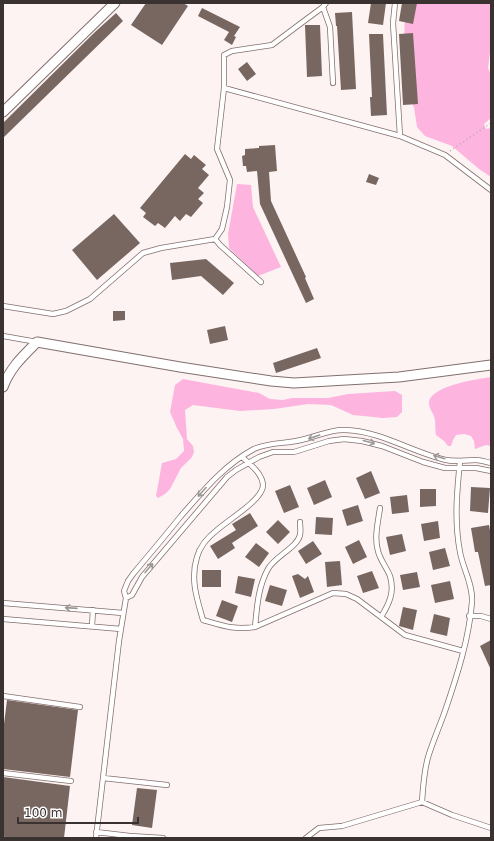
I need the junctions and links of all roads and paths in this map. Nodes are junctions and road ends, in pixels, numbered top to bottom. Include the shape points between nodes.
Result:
1 (115, 3) edge
2 (395, 3) edge
3 (324, 5) edge
4 (332, 83) dead end
5 (224, 88) junction
6 (3, 112) edge
7 (491, 123) edge
8 (400, 136) junction
9 (452, 149) dead end
10 (491, 190) edge
11 (215, 239) junction
12 (261, 282) dead end
13 (3, 306) edge
14 (3, 336) edge
15 (37, 342) junction
16 (491, 365) edge
17 (3, 387) edge
18 (242, 457) junction
19 (460, 461) junction
20 (249, 463) junction
21 (491, 463) edge
22 (460, 468) junction
23 (491, 471) edge
24 (380, 508) dead end
25 (300, 522) dead end
26 (126, 598) junction
27 (3, 603) edge
28 (93, 610) junction
29 (123, 613) junction
30 (470, 616) junction
31 (381, 617) junction
32 (3, 619) edge
33 (491, 619) edge
34 (92, 626) junction
35 (255, 626) junction
36 (121, 629) junction
37 (463, 651) junction
38 (3, 696) edge
39 (80, 707) dead end
40 (3, 772) edge
41 (103, 778) junction
42 (71, 781) dead end
43 (167, 785) dead end
44 (422, 802) junction
45 (491, 828) edge
46 (96, 832) junction
47 (96, 838) edge
48 (163, 838) edge
49 (306, 838) edge

1 - 6 street
2 - 8 lane via 393,23
3 - 4 lane via 330,27
3 - 5 lane via 272,45 232,51 224,55
5 - 8 lane
5 - 11 lane via 217,149 230,180 222,229
7 - 9 path
8 - 10 lane via 445,155
11 - 12 lane
11 - 13 lane via 143,253 90,299 66,310 53,314
14 - 15 lane
15 - 16 street via 180,367 294,383 399,377
15 - 17 street via 18,361 7,376
19 -> 18 lane via 447,460 384,437 344,430 327,432 294,442 271,443
18 - 20 lane
18 -> 26 lane via 212,481 128,580 124,591
19 - 21 lane via 477,460
19 - 22 lane
20 -> 22 lane via 273,452 294,452 344,439 382,446 445,468
26 -> 20 lane via 132,595 142,577 217,487
20 - 35 lane via 260,476 262,493 204,542 197,556 194,586 203,620 233,628
22 - 23 lane
22 - 30 lane via 456,529 471,589
24 - 31 lane via 376,533 377,551 390,577 392,591 390,603
25 - 35 lane via 300,535 293,546 279,556 263,579 257,602
26 - 29 lane
28 -> 27 lane
28 - 29 lane
28 - 34 lane
29 - 36 lane
30 - 33 lane
30 - 37 lane
31 - 35 lane via 357,598 333,593
31 - 37 lane via 405,635
32 - 34 lane
34 - 36 lane
36 - 41 lane
37 - 44 lane via 429,755
38 - 39 lane
40 - 42 lane
41 - 43 lane
41 - 46 lane
44 - 45 lane
44 - 49 lane via 342,826 319,828
46 - 47 lane
46 - 48 lane

